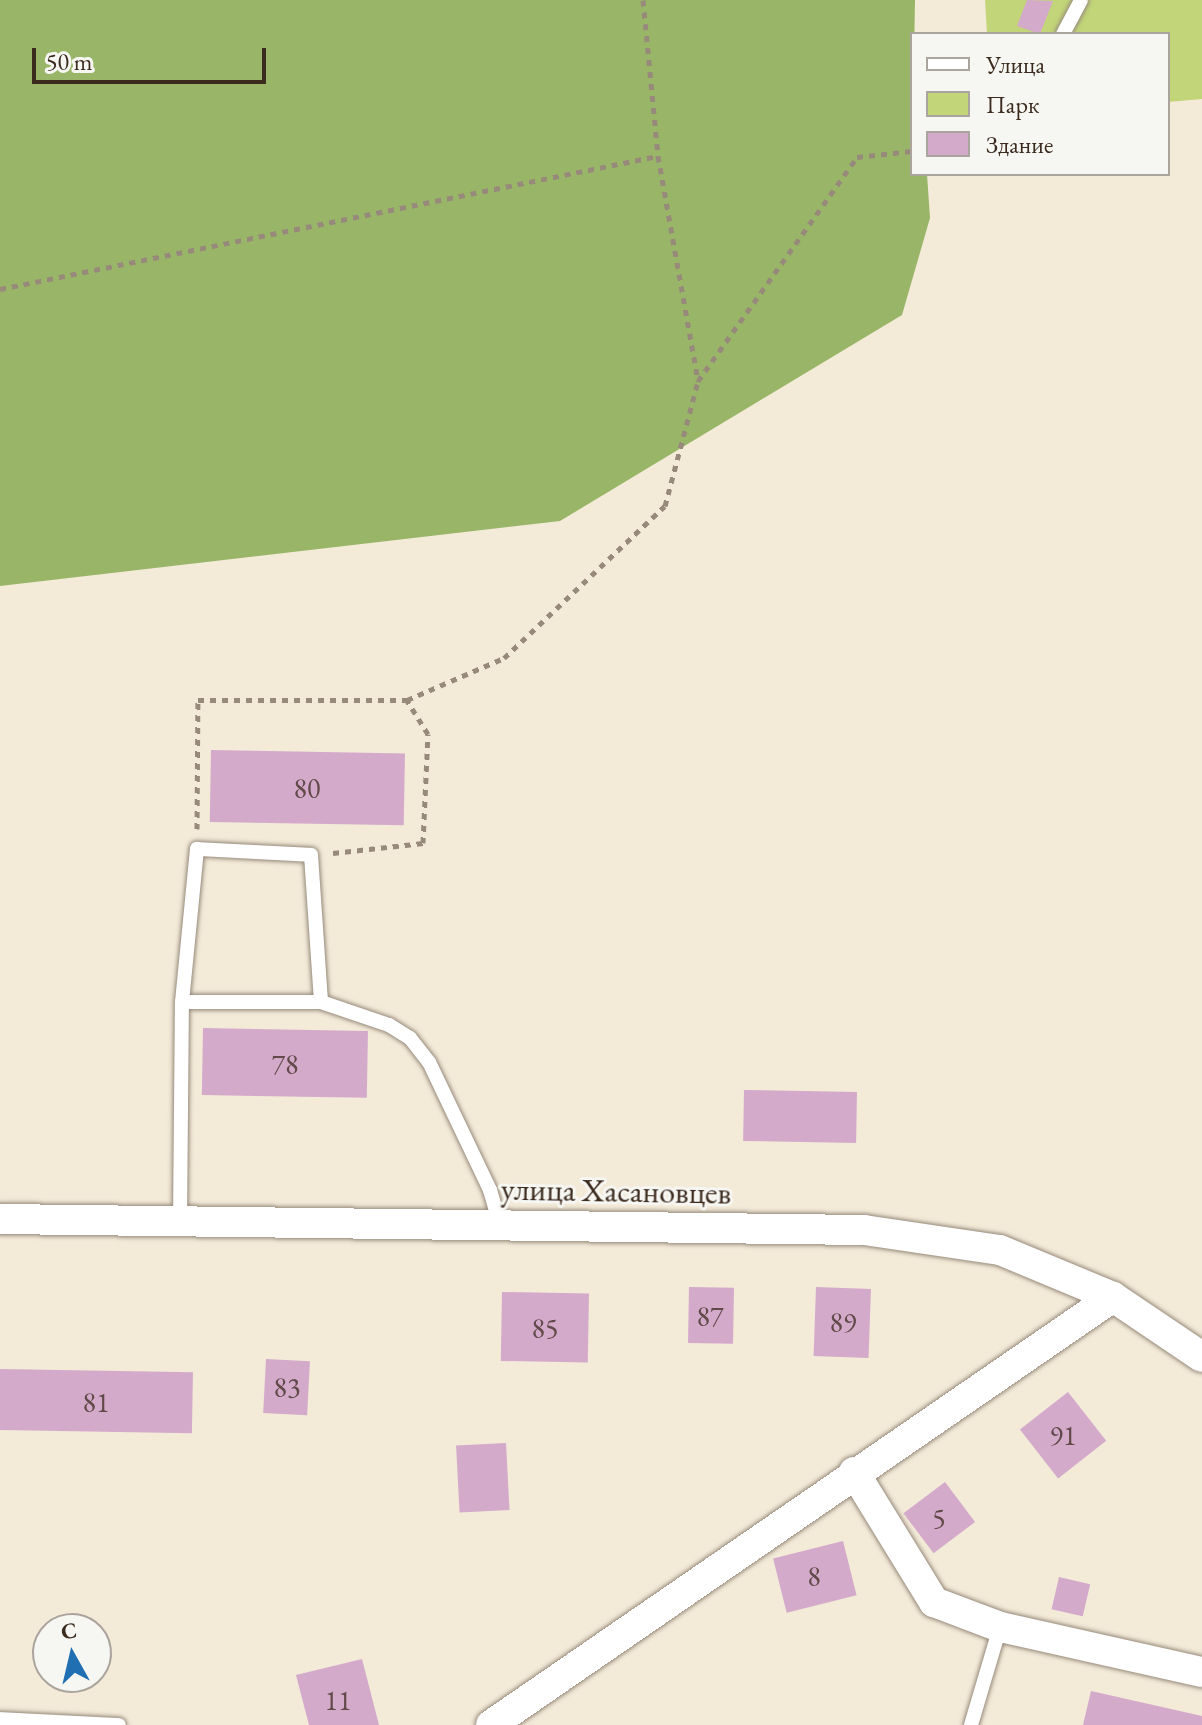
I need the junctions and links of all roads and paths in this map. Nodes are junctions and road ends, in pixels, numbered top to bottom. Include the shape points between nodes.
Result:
1 (643, 0) edge
2 (1081, 0) edge
3 (1064, 32) edge
4 (910, 151) edge
5 (658, 156) junction
6 (0, 289) edge
7 (698, 381) junction
8 (407, 700) junction
9 (197, 849) junction
10 (311, 855) junction
11 (182, 1002) junction
12 (321, 1002) junction
13 (0, 1219) edge
14 (180, 1223) junction
15 (500, 1226) junction
16 (1113, 1297) junction
17 (1202, 1357) edge
18 (854, 1472) junction
19 (1000, 1627) junction
20 (1202, 1672) edge
21 (0, 1719) edge
22 (119, 1725) edge
23 (491, 1725) edge
24 (971, 1725) edge

1 - 5 path
2 - 3 lane
4 - 7 path via 857,157
5 - 6 path
5 - 7 path
7 - 8 path via 665,506 504,658
8 - 9 path via 198,700
8 - 10 path via 428,734 423,843
9 - 10 lane
9 - 11 lane
10 - 12 lane
11 - 12 lane
11 - 14 lane
12 - 15 lane via 389,1025 410,1038 429,1062 490,1190
13 - 14 street, улица Хасановцев
14 - 15 street, улица Хасановцев
15 - 16 street, улица Хасановцев via 864,1230 1000,1250
16 - 17 street, улица Хасановцев
16 - 18 street
18 - 19 street via 934,1602
18 - 23 street
19 - 20 street
19 - 24 lane
21 - 22 lane

